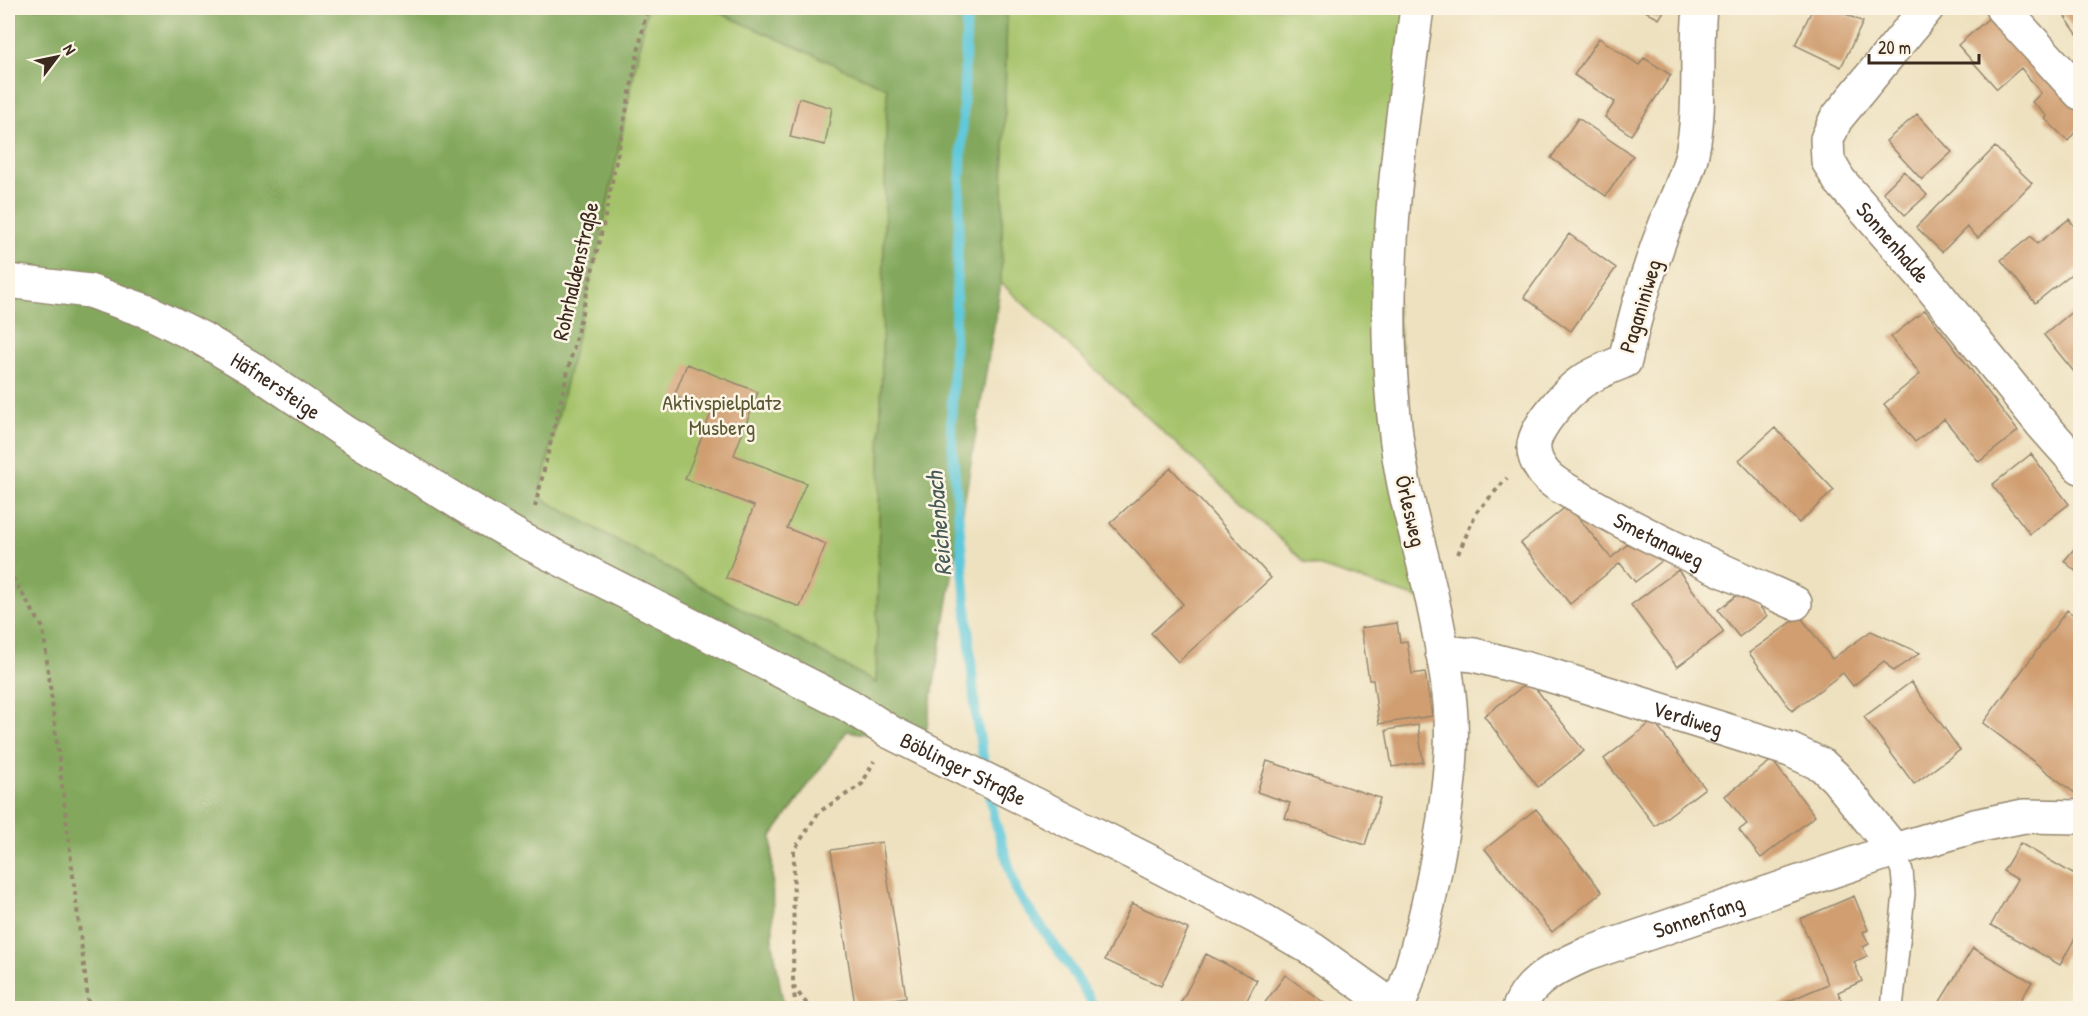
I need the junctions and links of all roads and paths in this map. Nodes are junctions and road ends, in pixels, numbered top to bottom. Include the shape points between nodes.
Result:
1 (648, 8) edge
2 (1417, 8) edge
3 (1700, 8) edge
4 (1927, 8) edge
5 (2002, 8) edge
6 (2080, 93) edge
7 (8, 281) edge
8 (1536, 458) junction
9 (2080, 467) edge
10 (525, 541) junction
11 (8, 570) edge
12 (1433, 603) junction
13 (1795, 603) dead end
14 (1442, 652) junction
15 (890, 732) junction
16 (2080, 817) edge
17 (1894, 850) junction
18 (793, 985) junction
19 (89, 1008) edge
20 (796, 1008) edge
21 (810, 1008) edge
22 (1397, 1008) edge
23 (1519, 1008) edge
24 (1892, 1008) edge

1 - 10 path, Rohrhaldenstraße via 603,226
2 - 12 street, Örlesweg via 1393,196 1388,346 1402,475
3 - 8 street, Paganiniweg via 1692,153 1644,286 1625,361 1580,383 1557,404 1534,444
4 - 9 street, Sonnenhalde via 1836,119 1827,139 1828,161 1839,180 1922,274
5 - 6 street
7 - 10 street, Häfnersteige via 89,291 149,312 201,338
8 - 12 path via 1506,479 1476,513
8 - 13 street, Smetanaweg via 1543,472 1599,509
10 - 15 street, Böblinger Straße via 848,705
11 - 19 path via 43,628
12 - 14 street, Örlesweg
14 - 17 street, Verdiweg via 1474,655 1536,671 1790,750 1821,765 1836,778
14 - 22 street, Örlesweg via 1452,737 1448,784 1431,894 1410,976
15 - 18 path via 862,784 819,812 794,850
15 - 22 street, Böblinger Straße via 1266,922
16 - 17 street, Sonnenfang via 2024,816
17 - 23 street, Sonnenfang via 1587,954 1536,982
17 - 24 lane via 1902,871 1904,894
18 - 20 path
18 - 21 path

